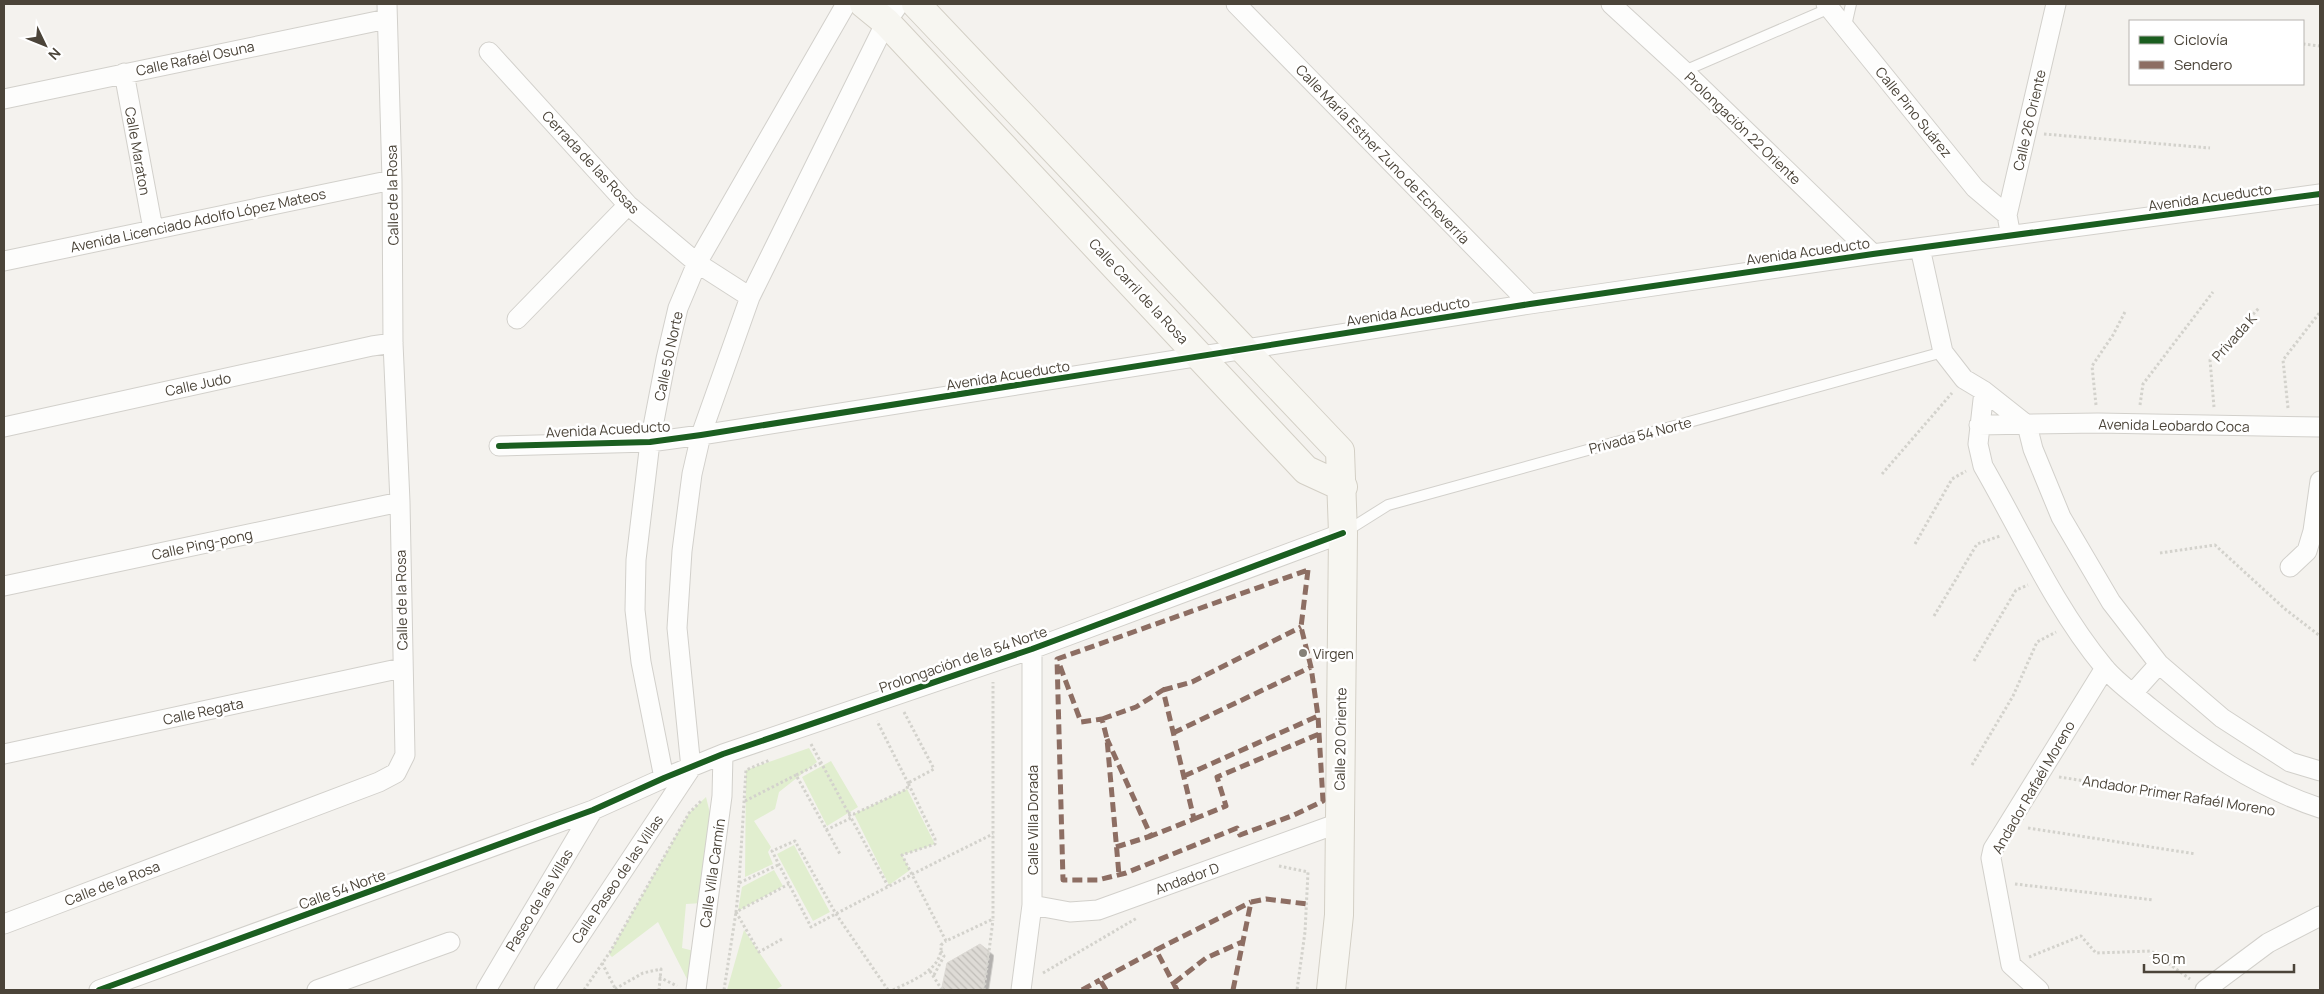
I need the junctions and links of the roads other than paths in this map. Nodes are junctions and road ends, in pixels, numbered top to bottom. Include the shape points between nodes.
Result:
1 (846, 4) edge
2 (864, 4) edge
3 (916, 4) edge
4 (1236, 4) edge
5 (1611, 4) edge
6 (1851, 4) edge
7 (2056, 4) edge
8 (1828, 6) edge
9 (387, 11) edge
10 (892, 13) edge
11 (1846, 26) junction
12 (489, 52) dead end
13 (1684, 71) junction
14 (124, 73) junction
15 (4, 99) edge
16 (392, 180) junction
17 (2320, 194) edge
18 (628, 205) junction
19 (2007, 215) junction
20 (153, 229) junction
21 (2011, 237) junction
22 (1920, 248) junction
23 (1873, 254) junction
24 (4, 261) edge
25 (697, 263) junction
26 (750, 297) junction
27 (1530, 304) junction
28 (517, 319) dead end
29 (393, 343) junction
30 (1246, 350) junction
31 (1943, 352) junction
32 (1202, 357) junction
33 (1984, 391) junction
34 (1979, 425) junction
35 (2027, 425) junction
36 (4, 427) edge
37 (2320, 427) edge
38 (701, 435) junction
39 (650, 442) junction
40 (499, 446) dead end
41 (2320, 481) edge
42 (1343, 487) junction
43 (400, 502) junction
44 (1343, 533) junction
45 (2290, 567) dead end
46 (4, 586) edge
47 (1032, 649) junction
48 (2159, 664) junction
49 (402, 668) junction
50 (2105, 668) junction
51 (2133, 693) junction
52 (4, 754) edge
53 (723, 754) junction
54 (691, 768) junction
55 (2320, 771) edge
56 (664, 778) junction
57 (2320, 808) edge
58 (593, 810) junction
59 (1339, 823) junction
60 (1032, 905) junction
61 (2320, 916) edge
62 (4, 924) edge
63 (450, 942) dead end
64 (2197, 985) edge
65 (689, 989) edge
66 (99, 990) edge
67 (317, 990) edge
68 (486, 990) edge
69 (544, 990) edge
70 (1021, 990) edge
71 (1331, 990) edge
72 (2039, 990) edge

1 - 25 street, Calle 50 Norte
2 - 10 main road, Calle Carril de la Rosa
3 - 30 main road
4 - 27 street, Calle María Esther Zuno de Echeverría
5 - 13 street, Prolongación 22 Oriente
6 - 11 lane
7 - 19 street, Calle 26 Oriente
8 - 11 street, Calle Pino Suárez
8 - 13 lane
9 - 14 street, Calle Rafaél Osuna
9 - 16 street, Calle de la Rosa
10 - 26 street
10 - 32 main road, Calle Carril de la Rosa
11 - 19 street, Calle Pino Suárez via 1975,188
12 - 18 street, Cerrada de las Rosas
13 - 23 street, Prolongación 22 Oriente
14 - 15 street, Calle Rafaél Osuna
14 - 20 street, Calle Maraton
16 - 20 street, Avenida Licenciado Adolfo López Mateos
16 - 29 street, Calle de la Rosa
17 - 21 street, Avenida Acueducto
18 - 25 street, Cerrada de las Rosas
18 - 28 street
19 - 21 street, Calle 26 Oriente
20 - 24 street, Avenida Licenciado Adolfo López Mateos
21 - 22 street, Avenida Acueducto
22 - 23 street, Avenida Acueducto
22 - 31 street
23 - 27 street, Avenida Acueducto
25 - 26 street, Cerrada de las Rosas
25 - 39 street, Calle 50 Norte via 678,308
26 - 38 street
27 - 30 street, Avenida Acueducto
29 - 36 street, Calle Judo
29 - 43 street, Calle de la Rosa
30 - 32 street, Avenida Acueducto
30 - 42 main road via 1340,451
31 - 33 street via 1964,379
31 - 44 lane, Privada 54 Norte via 1388,505
32 - 38 street, Avenida Acueducto
32 - 42 main road, Calle Carril de la Rosa via 1306,470
33 - 34 street
33 - 35 street
34 - 35 street, Avenida Leobardo Coca
34 - 50 street via 1978,444 1983,466 2072,624
35 - 37 street, Avenida Leobardo Coca
35 - 48 street via 2033,448 2065,525 2111,602
38 - 39 street, Avenida Acueducto
38 - 54 street via 692,474 682,551 677,628
39 - 40 street, Avenida Acueducto
39 - 56 street, Calle 50 Norte via 636,560 635,610 641,662
41 - 45 street via 2307,551
42 - 44 main road, Calle 20 Oriente
43 - 46 street, Calle Ping-pong
43 - 49 street, Calle de la Rosa
44 - 47 street, Prolongación de la 54 Norte
44 - 59 main road, Calle 20 Oriente
47 - 53 street, Prolongación de la 54 Norte
47 - 60 street, Calle Villa Dorada
48 - 51 street
48 - 55 street via 2222,718 2290,762
49 - 52 street, Calle Regata
49 - 62 street, Calle de la Rosa via 405,755 396,772 379,782
50 - 51 street
50 - 72 street, Andador Rafaél Moreno via 2038,774 1993,849 1991,858 2011,965
51 - 57 street via 2186,738 2236,770 2294,799
53 - 54 street, Prolongación de la 54 Norte
53 - 65 street, Calle Villa Carmín via 722,796
54 - 56 street, Prolongación de la 54 Norte
54 - 69 street, Calle Paseo de las Villas
56 - 58 street, Prolongación de la 54 Norte
58 - 66 street, Calle 54 Norte
58 - 68 street, Paseo de las Villas
59 - 60 street, Andador D via 1098,910 1070,912
59 - 71 main road, Calle 20 Oriente via 1339,915
60 - 70 street, Calle Villa Dorada
61 - 64 street
63 - 67 street

